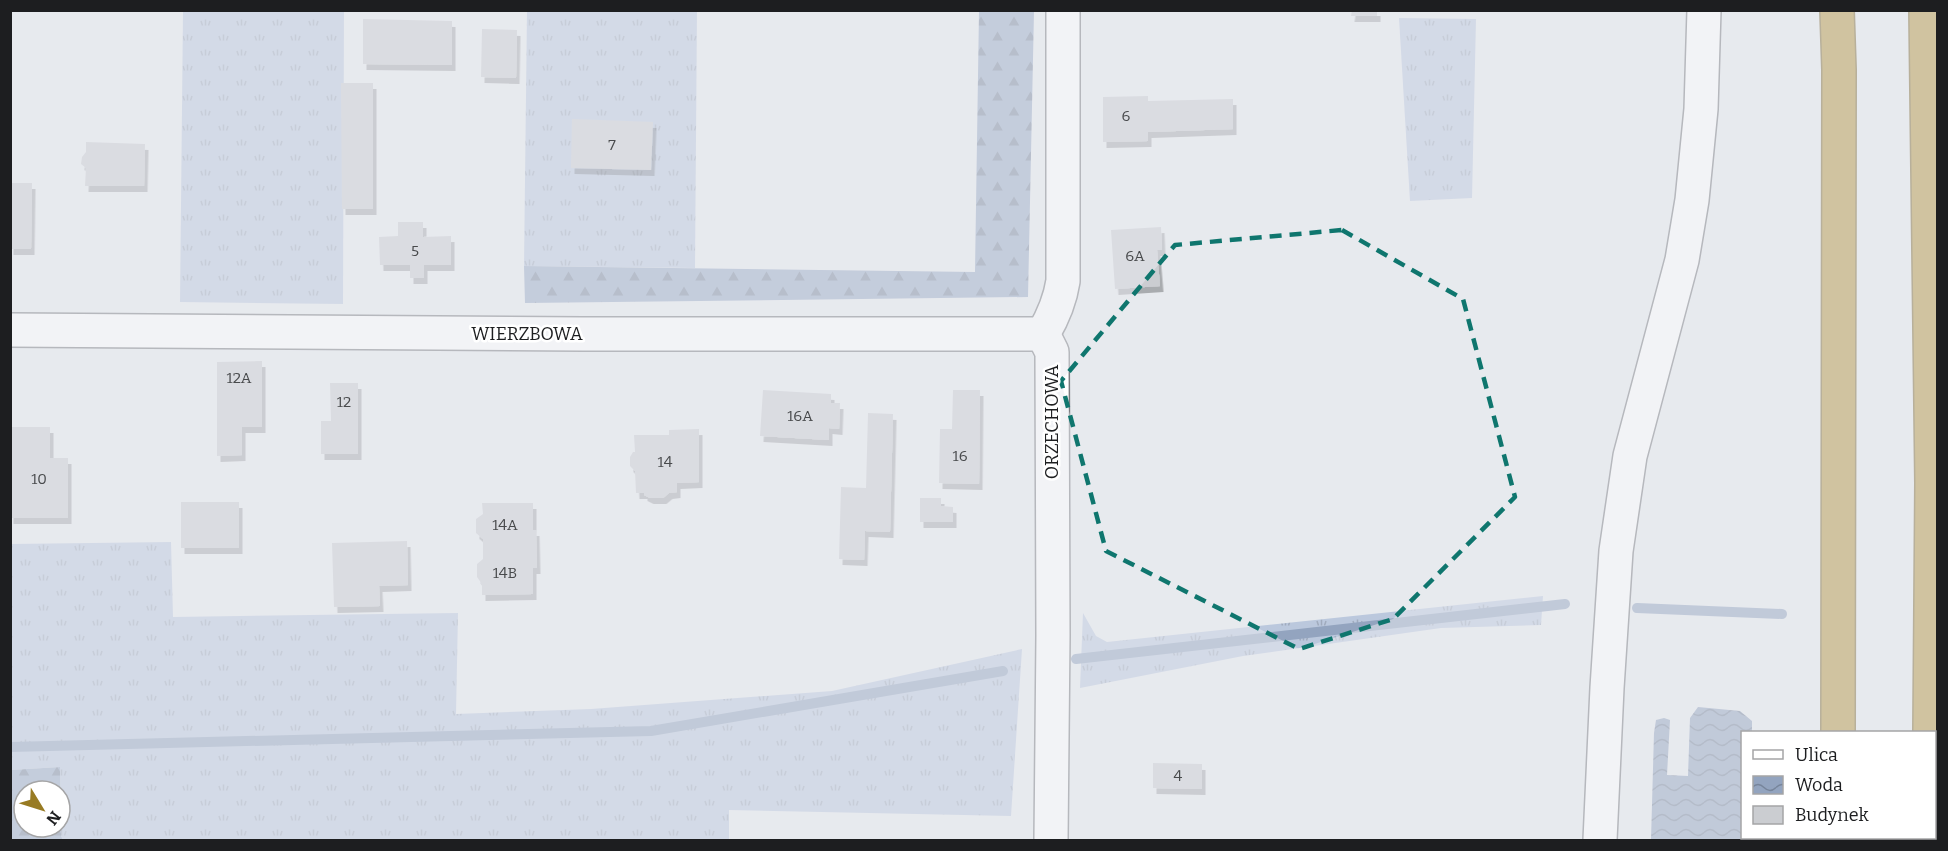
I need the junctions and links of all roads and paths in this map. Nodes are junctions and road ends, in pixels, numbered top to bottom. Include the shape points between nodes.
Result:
1 (1063, 10) edge
2 (1704, 10) edge
3 (1837, 10) edge
4 (1926, 10) edge
5 (10, 330) edge
6 (1043, 334) junction
7 (1838, 731) edge
8 (1930, 731) edge
9 (1051, 840) edge
10 (1600, 840) edge

1 - 6 street via 1063,281 1055,314
2 - 10 street via 1701,109 1684,250 1630,456 1616,551
3 - 7 highway
4 - 8 highway via 1932,483
5 - 6 street, WIERZBOWA
6 - 9 street, ORZECHOWA via 1052,352

